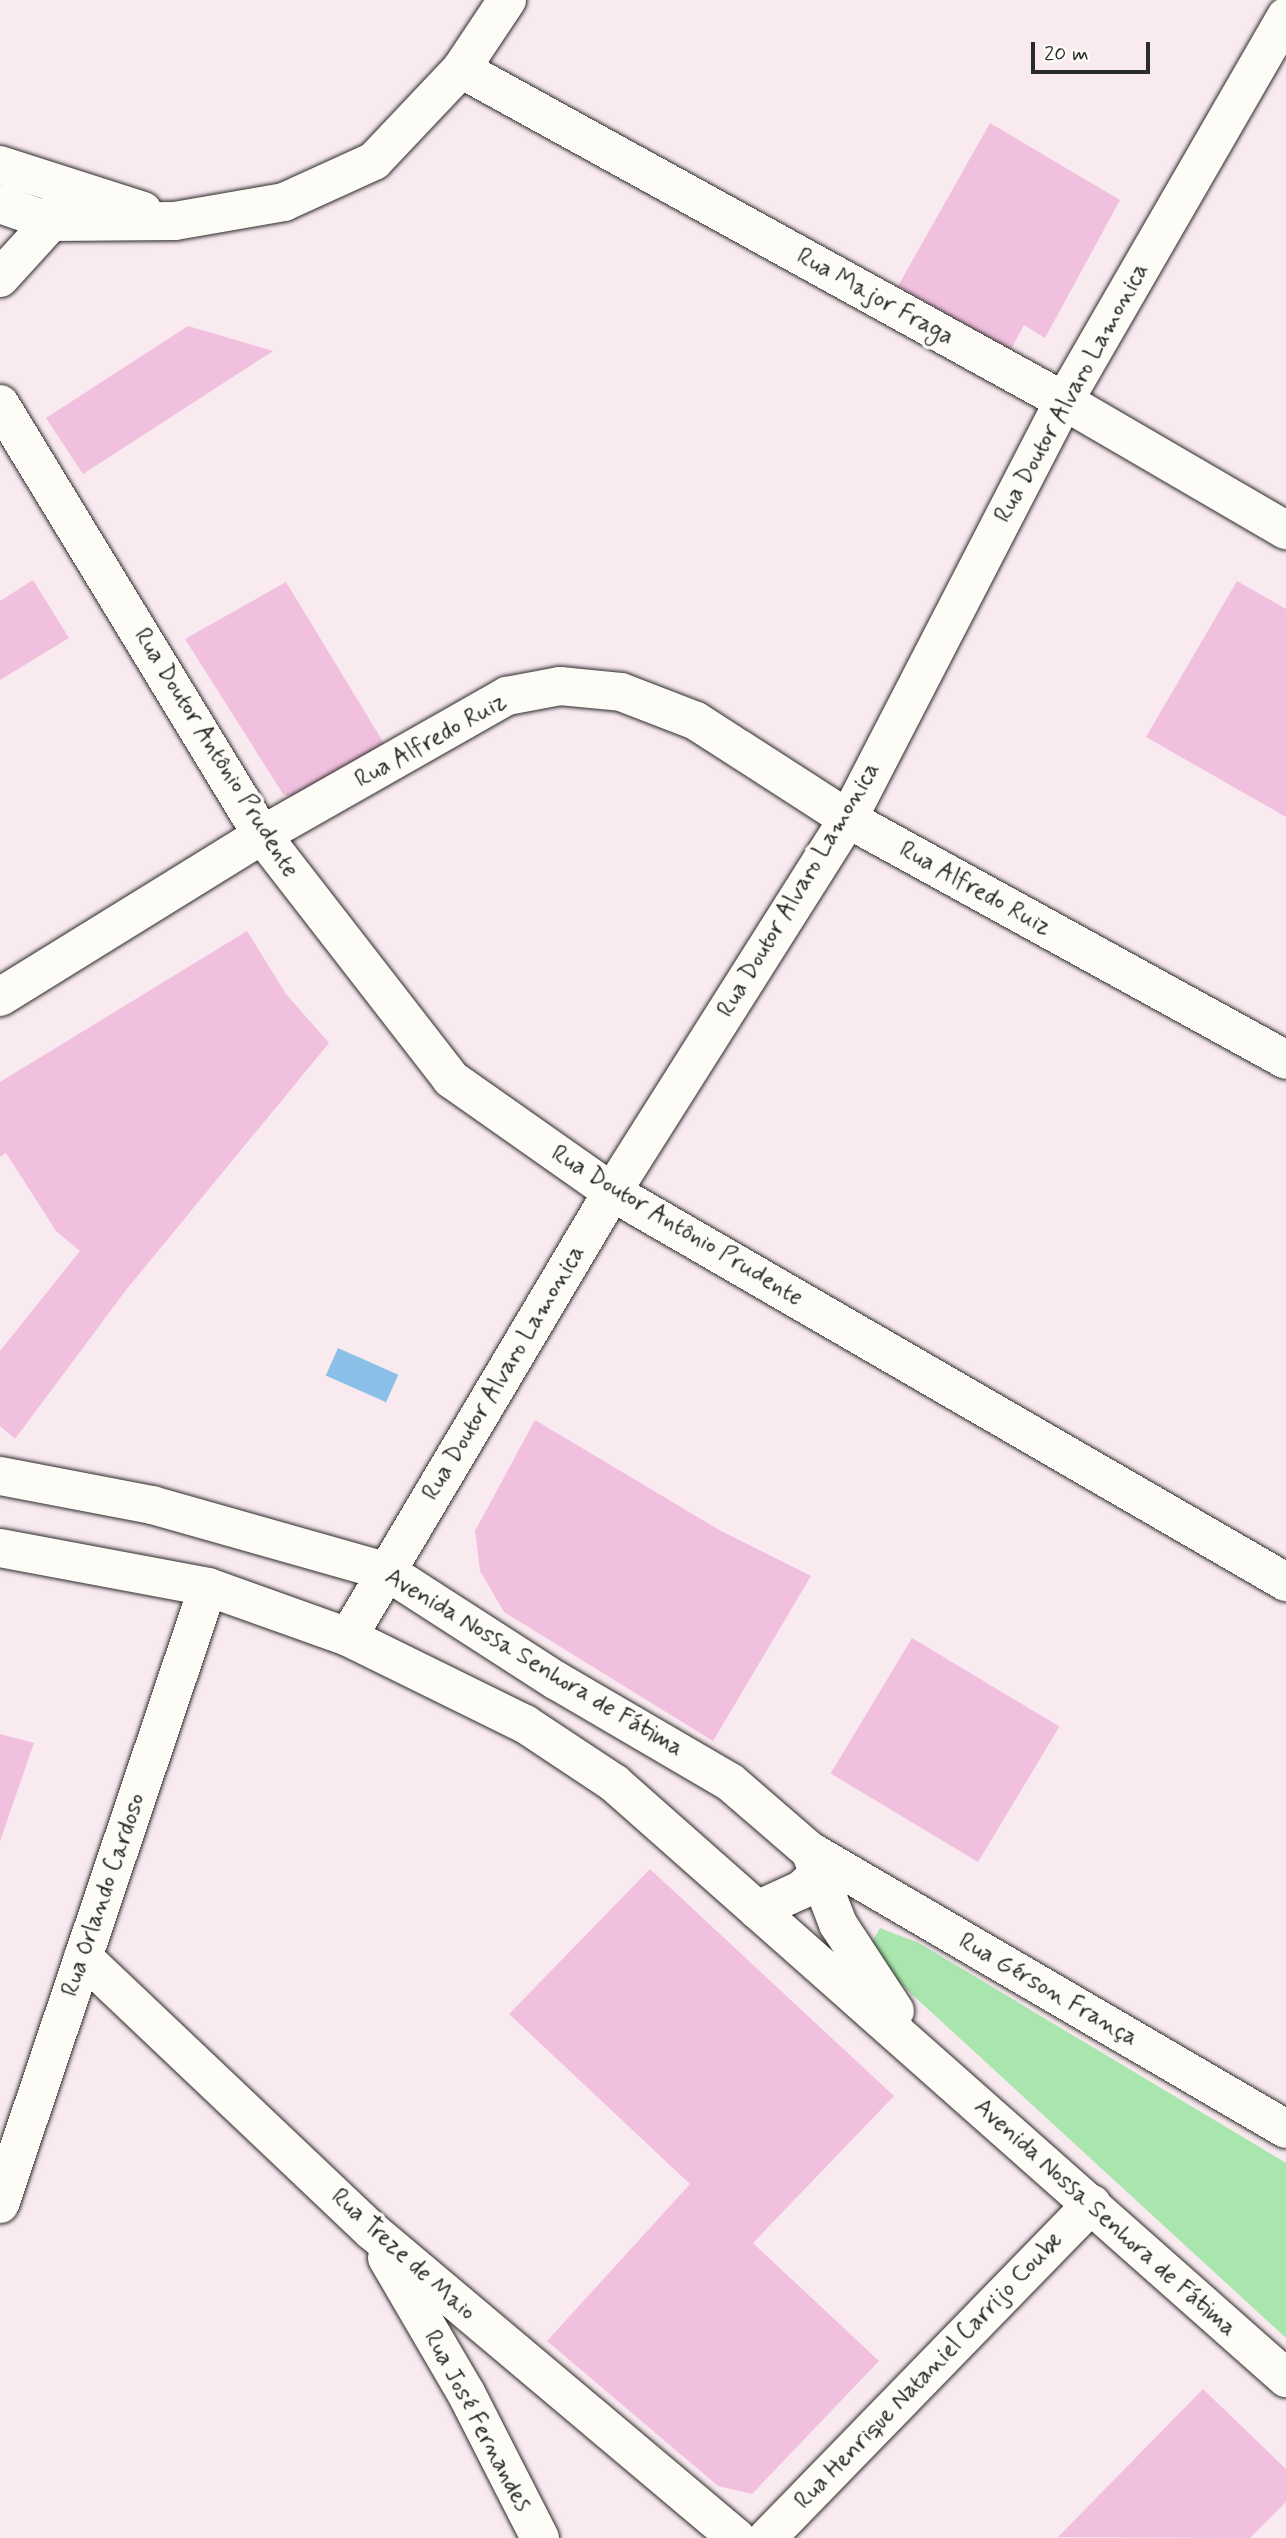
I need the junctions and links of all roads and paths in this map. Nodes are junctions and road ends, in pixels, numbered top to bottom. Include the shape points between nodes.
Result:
1 (507, 0) edge
2 (1261, 0) edge
3 (1286, 16) edge
4 (461, 69) junction
5 (0, 165) edge
6 (70, 187) junction
7 (0, 204) edge
8 (175, 221) junction
9 (51, 222) junction
10 (0, 278) edge
11 (1064, 401) junction
12 (0, 404) edge
13 (1286, 530) edge
14 (848, 819) junction
15 (262, 835) junction
16 (0, 998) edge
17 (1286, 1060) edge
18 (612, 1192) junction
19 (0, 1476) edge
20 (0, 1548) edge
21 (386, 1571) junction
22 (1286, 1582) edge
23 (208, 1587) junction
24 (348, 1637) junction
25 (815, 1862) junction
26 (757, 1910) junction
27 (83, 1957) junction
28 (924, 2057) junction
29 (1286, 2129) edge
30 (0, 2204) edge
31 (1092, 2204) junction
32 (372, 2231) junction
33 (521, 2359) junction
34 (1286, 2378) edge
35 (466, 2393) junction
36 (540, 2538) edge
37 (737, 2538) edge
38 (766, 2538) edge

1 - 4 street
2 - 3 street
3 - 11 street, Rua Doutor Alvaro Lamonica
4 - 8 street via 374,161 284,202
4 - 11 street, Rua Major Fraga
5 - 6 street
6 - 8 street
6 - 9 street
7 - 9 street
8 - 9 street
9 - 10 street
11 - 13 street, Rua Major Fraga
11 - 14 street, Rua Doutor Alvaro Lamonica
12 - 15 street, Rua Doutor Antônio Prudente
14 - 15 street, Rua Alfredo Ruiz via 696,721 621,692 559,687 506,696
14 - 17 street, Rua Alfredo Ruiz
14 - 18 street, Rua Doutor Alvaro Lamonica
15 - 16 street, Rua Alfredo Ruiz
15 - 18 street, Rua Doutor Antônio Prudente via 451,1079
18 - 21 street, Rua Doutor Alvaro Lamonica
18 - 22 street, Rua Doutor Antônio Prudente
19 - 21 street, Avenida Nossa Senhora de Fátima via 152,1505
20 - 23 street, Avenida Nossa Senhora de Fátima
21 - 24 street, Rua Doutor Alvaro Lamonica
21 - 25 street, Avenida Nossa Senhora de Fátima via 557,1681 730,1782
23 - 24 street, Avenida Nossa Senhora de Fátima
23 - 27 street, Rua Orlando Cardoso
24 - 26 street, Avenida Nossa Senhora de Fátima via 525,1724 614,1783
25 - 26 street via 801,1889
25 - 28 street, Avenida Nossa Senhora de Fátima via 855,1955
25 - 29 street, Rua Gérson França
26 - 28 street, Avenida Nossa Senhora de Fátima
27 - 30 street, Rua Orlando Cardoso
27 - 32 street, Rua Treze de Maio
28 - 31 street, Avenida Nossa Senhora de Fátima
31 - 34 street, Avenida Nossa Senhora de Fátima
31 - 38 street, Rua Henrique Nataniel Carrijo Coube
32 - 33 street, Rua Treze de Maio
32 - 35 street, Rua José Fernandes
33 - 35 street
33 - 37 street, Rua Treze de Maio
35 - 36 street, Rua José Fernandes

